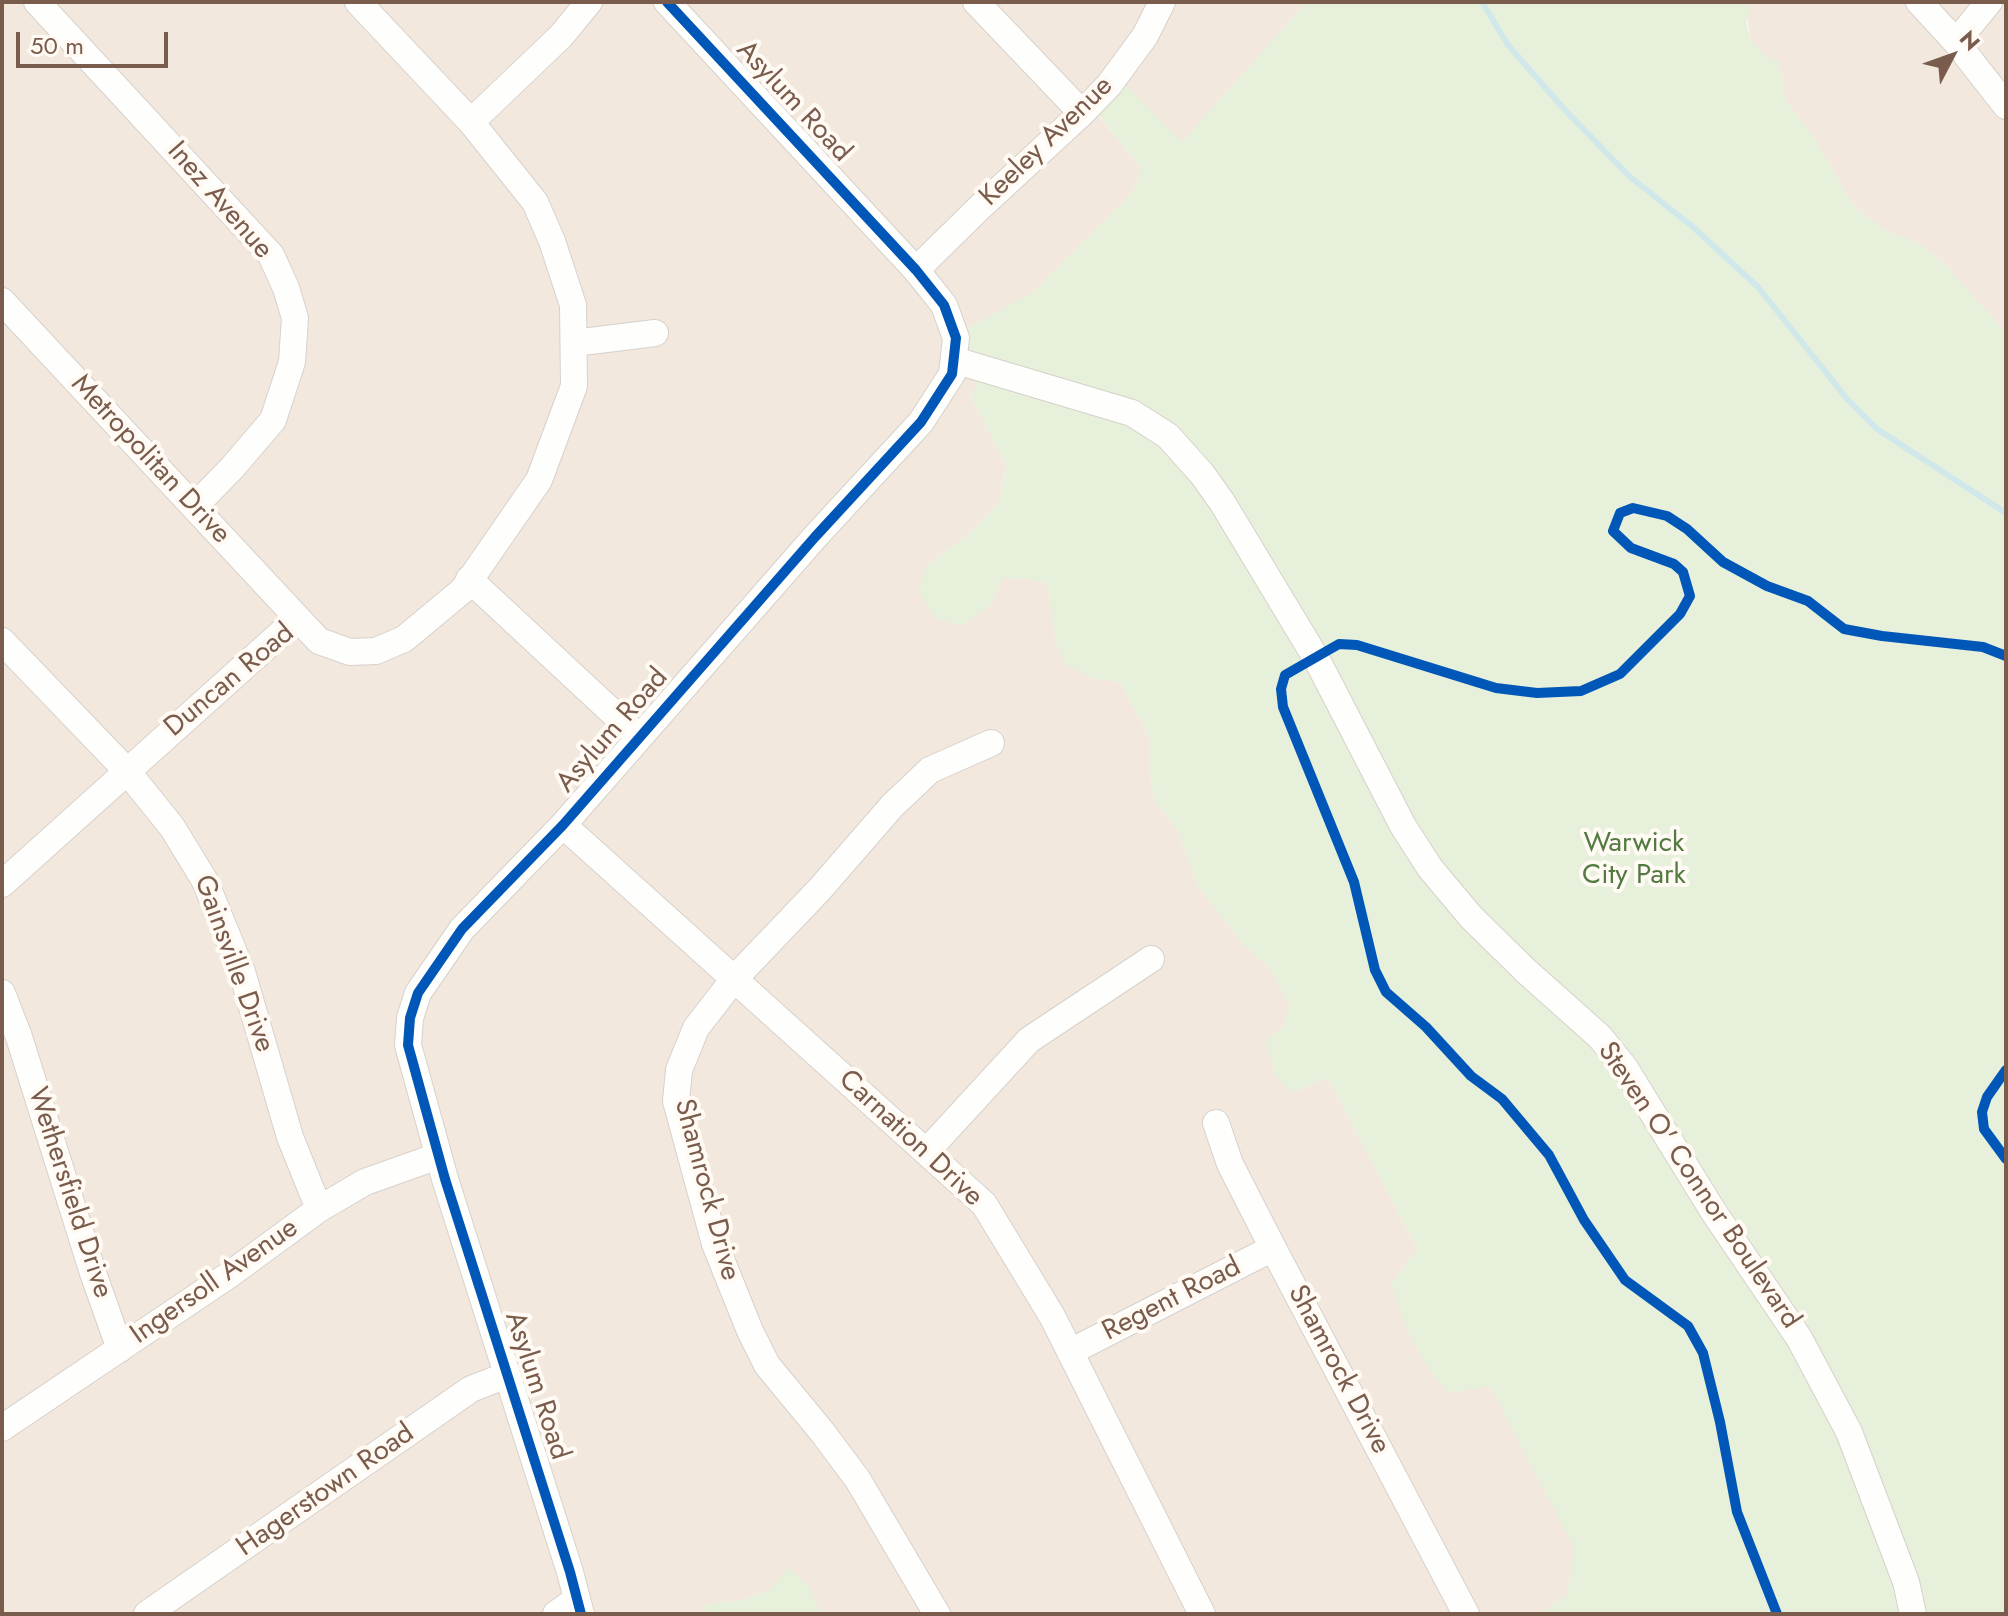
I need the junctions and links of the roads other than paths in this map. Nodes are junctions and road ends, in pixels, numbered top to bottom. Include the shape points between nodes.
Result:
1 (37, 2) edge
2 (358, 2) edge
3 (589, 2) edge
4 (667, 2) edge
5 (976, 2) edge
6 (1162, 2) edge
7 (1919, 2) edge
8 (1989, 2) edge
9 (1956, 42) junction
10 (2006, 106) edge
11 (1082, 113) junction
12 (471, 122) junction
13 (916, 270) junction
14 (2, 301) edge
15 (655, 333) dead end
16 (574, 343) junction
17 (954, 360) junction
18 (194, 507) junction
19 (469, 579) junction
20 (297, 619) junction
21 (2, 641) edge
22 (639, 737) junction
23 (991, 743) dead end
24 (126, 770) junction
25 (563, 825) junction
26 (2, 884) edge
27 (1151, 959) dead end
28 (734, 979) junction
29 (2, 993) edge
30 (1216, 1123) dead end
31 (927, 1151) junction
32 (438, 1156) junction
33 (319, 1209) junction
34 (1273, 1248) junction
35 (120, 1349) junction
36 (1070, 1352) junction
37 (507, 1375) junction
38 (2, 1428) edge
39 (571, 1609) edge
40 (147, 1614) edge
41 (937, 1614) edge
42 (1202, 1614) edge
43 (1466, 1614) edge
44 (1913, 1614) edge

1 - 18 street, Inez Avenue via 271,255 286,288 295,318 292,362 273,420
2 - 12 street, Duncan Road
3 - 12 street
4 - 13 street, Asylum Road
5 - 11 street
6 - 11 street, Keeley Avenue via 1145,36
7 - 9 street
8 - 9 street
9 - 10 street
11 - 13 street, Keeley Avenue
12 - 16 street, Duncan Road via 535,202 573,305
13 - 17 street, Asylum Road via 944,305 956,338
14 - 18 street, Metropolitan Drive
15 - 16 street
16 - 19 street, Duncan Road via 574,386 539,480
17 - 22 street, Asylum Road via 952,374 921,422
17 - 44 street, Steven O' Connor Boulevard via 1132,413 1168,436 1202,474 1316,658 1430,868 1471,917 1600,1037 1625,1068 1799,1338 1849,1432 1906,1582
18 - 20 street, Metropolitan Drive
19 - 20 street, Duncan Road via 463,590 404,639 376,651 350,652 319,641
19 - 22 street
20 - 24 street, Duncan Road
21 - 24 street, Gainsville Drive
22 - 25 street, Asylum Road
23 - 28 street, Shamrock Drive via 930,770
24 - 26 street, Duncan Road
24 - 33 street, Gainsville Drive via 186,846 213,896 242,972 290,1137
25 - 28 street, Carnation Drive
25 - 32 street, Asylum Road via 462,929 418,993 408,1045
27 - 31 street via 1029,1040
28 - 31 street, Carnation Drive
28 - 41 street, Shamrock Drive via 696,1028 679,1070 676,1101 715,1244 767,1365 858,1480
29 - 35 street, Wethersfield Drive
30 - 34 street, Shamrock Drive via 1230,1164
31 - 36 street, Carnation Drive via 984,1204
32 - 33 street, Ingersoll Avenue via 365,1182
32 - 37 street, Asylum Road
33 - 35 street, Ingersoll Avenue
34 - 36 street, Regent Road
34 - 43 street, Shamrock Drive
35 - 38 street, Ingersoll Avenue
36 - 42 street, Carnation Drive
37 - 39 street, Asylum Road via 570,1572
37 - 40 street, Hagerstown Road via 471,1389

